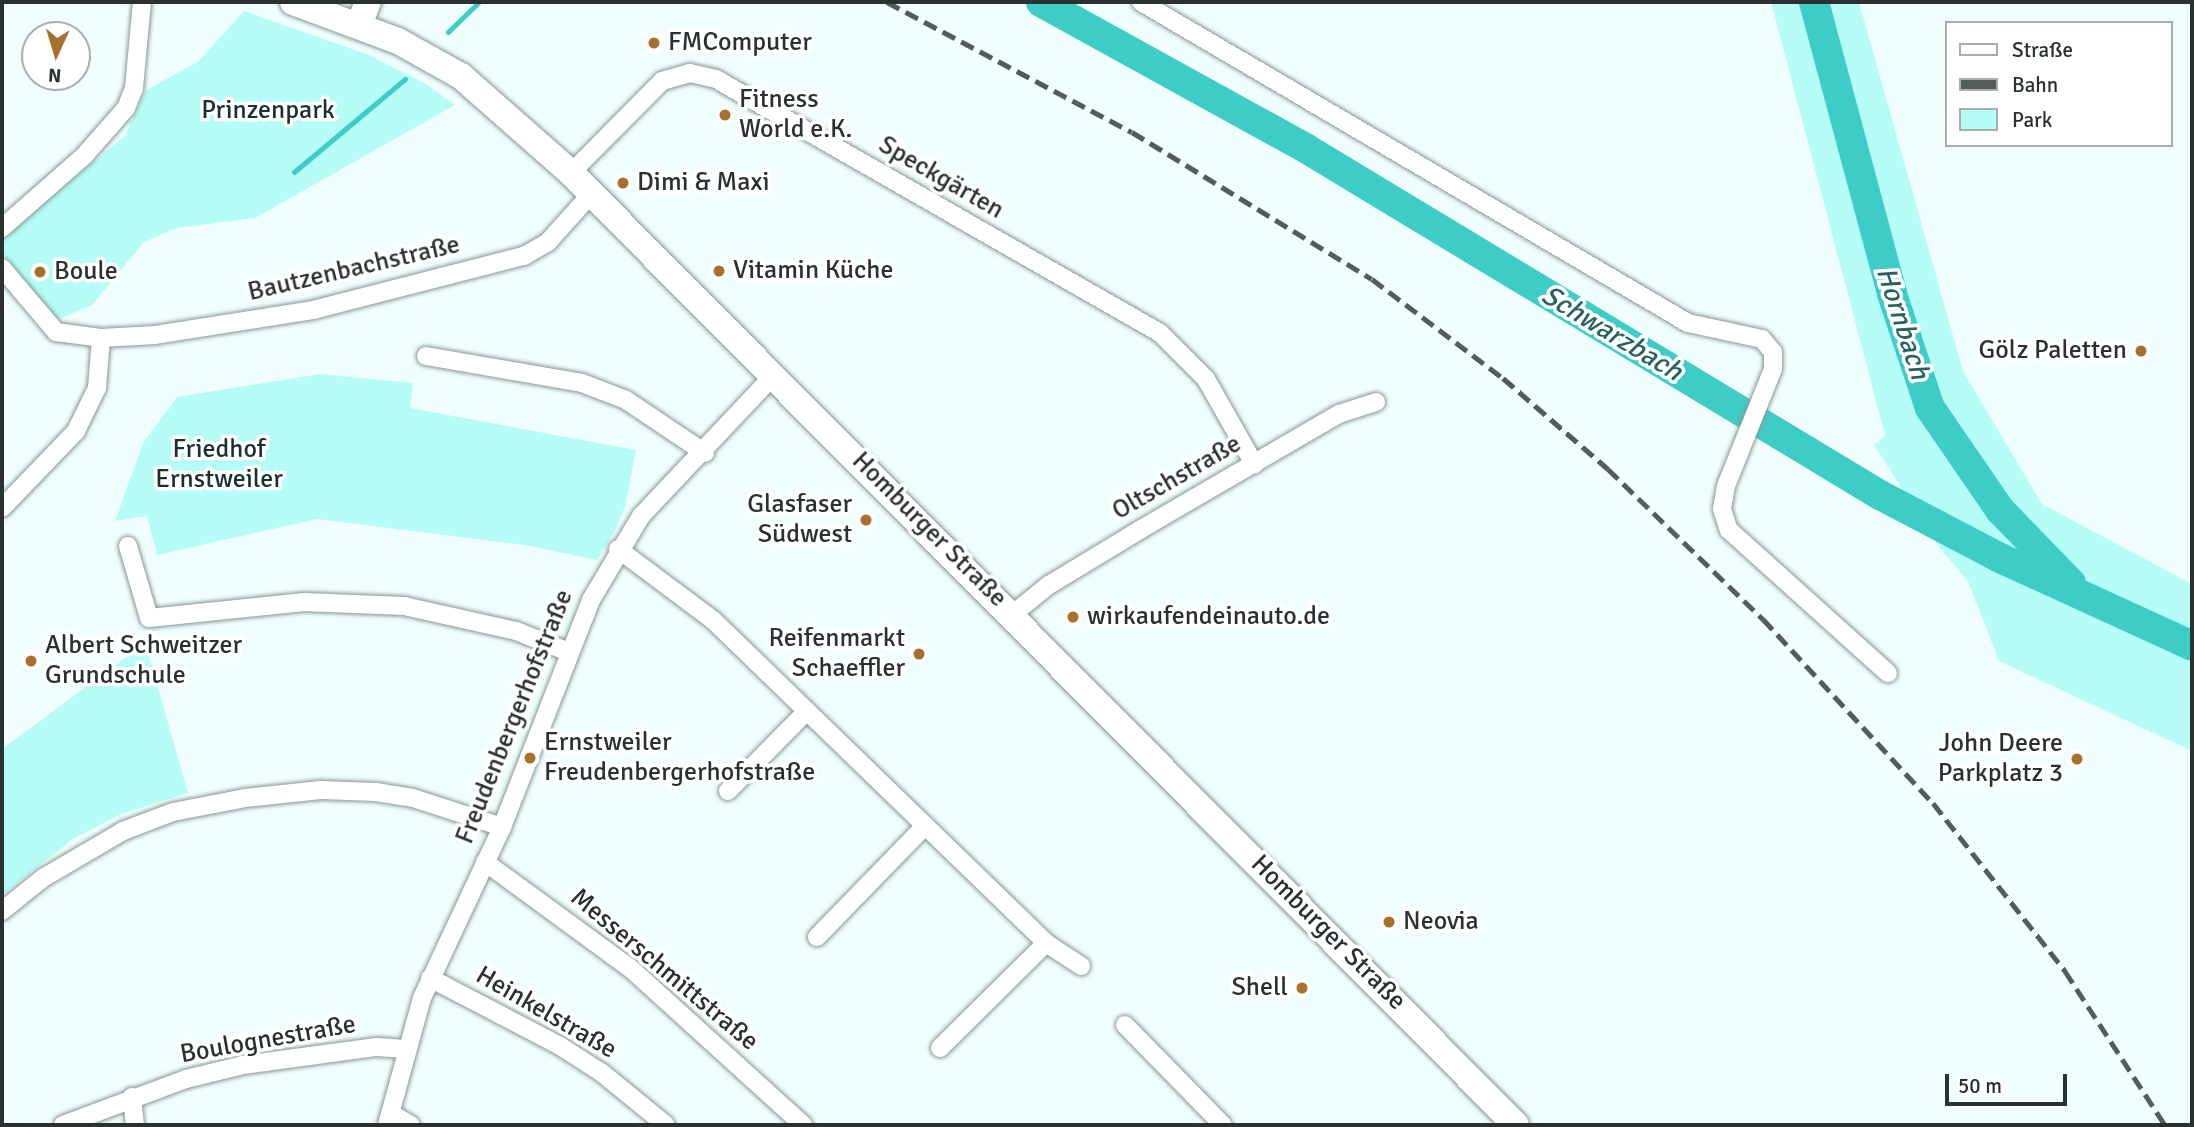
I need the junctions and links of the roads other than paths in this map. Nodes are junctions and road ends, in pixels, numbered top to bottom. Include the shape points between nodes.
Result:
1 (142, 2) edge
2 (293, 2) edge
3 (1145, 4) edge
4 (364, 13) edge
5 (571, 173) junction
6 (593, 192) junction
7 (2, 228) edge
8 (2, 268) edge
9 (101, 338) junction
10 (426, 356) dead end
11 (773, 376) junction
12 (1376, 402) dead end
13 (705, 453) junction
14 (1254, 464) junction
15 (2, 508) edge
16 (128, 546) dead end
17 (618, 549) junction
18 (1013, 614) junction
19 (569, 652) junction
20 (1888, 673) dead end
21 (806, 712) junction
22 (729, 791) dead end
23 (502, 827) junction
24 (923, 828) junction
25 (485, 862) junction
26 (2, 911) edge
27 (817, 937) dead end
28 (1046, 943) junction
29 (1082, 966) dead end
30 (430, 978) junction
31 (1125, 1025) dead end
32 (940, 1048) dead end
33 (406, 1049) junction
34 (132, 1097) junction
35 (388, 1119) edge
36 (62, 1125) edge
37 (135, 1125) edge
38 (411, 1125) edge
39 (666, 1125) edge
40 (803, 1125) edge
41 (1223, 1125) edge
42 (1516, 1125) edge

1 - 7 street via 134,88 126,108 84,156
2 - 4 main road, Homburger Straße
3 - 20 street via 1688,323 1762,339 1773,352 1773,369 1736,457 1722,509 1730,530
4 - 5 main road, Homburger Straße via 461,76
5 - 6 main road, Homburger Straße
5 - 14 street, Speckgärten via 662,81 690,73 716,79 1160,333 1206,379
6 - 9 street, Bautzenbachstraße via 548,242 524,256 313,310 230,325
6 - 11 main road, Homburger Straße
8 - 9 street, Bautzenbachstraße via 56,332
9 - 15 street via 97,388 76,430
10 - 13 street via 582,383 626,400
11 - 13 street, Freudenbergerhofstraße
11 - 18 main road, Homburger Straße
12 - 14 street, Oltschstraße via 1339,414
13 - 17 street, Freudenbergerhofstraße via 641,516
14 - 18 street, Oltschstraße via 1080,566
16 - 19 street via 149,618 304,602 404,606 493,624
17 - 19 street, Freudenbergerhofstraße
17 - 21 street via 713,620
18 - 42 main road, Homburger Straße
19 - 23 street, Freudenbergerhofstraße
21 - 22 street
21 - 24 street
23 - 25 street, Freudenbergerhofstraße
23 - 26 street via 413,798 348,790 245,798 173,812 97,846 43,878
24 - 27 street
24 - 28 street
25 - 30 street, Freudenbergerhofstraße
25 - 40 street, Messerschmittstraße via 630,968
28 - 29 street
28 - 32 street
30 - 33 street, Freudenbergerhofstraße
30 - 39 street, Heinkelstraße via 560,1046
31 - 41 street
33 - 34 street, Boulognestraße via 377,1047 243,1065
33 - 35 street, Freudenbergerhofstraße
34 - 36 street, Boulognestraße
34 - 37 street
35 - 38 street

